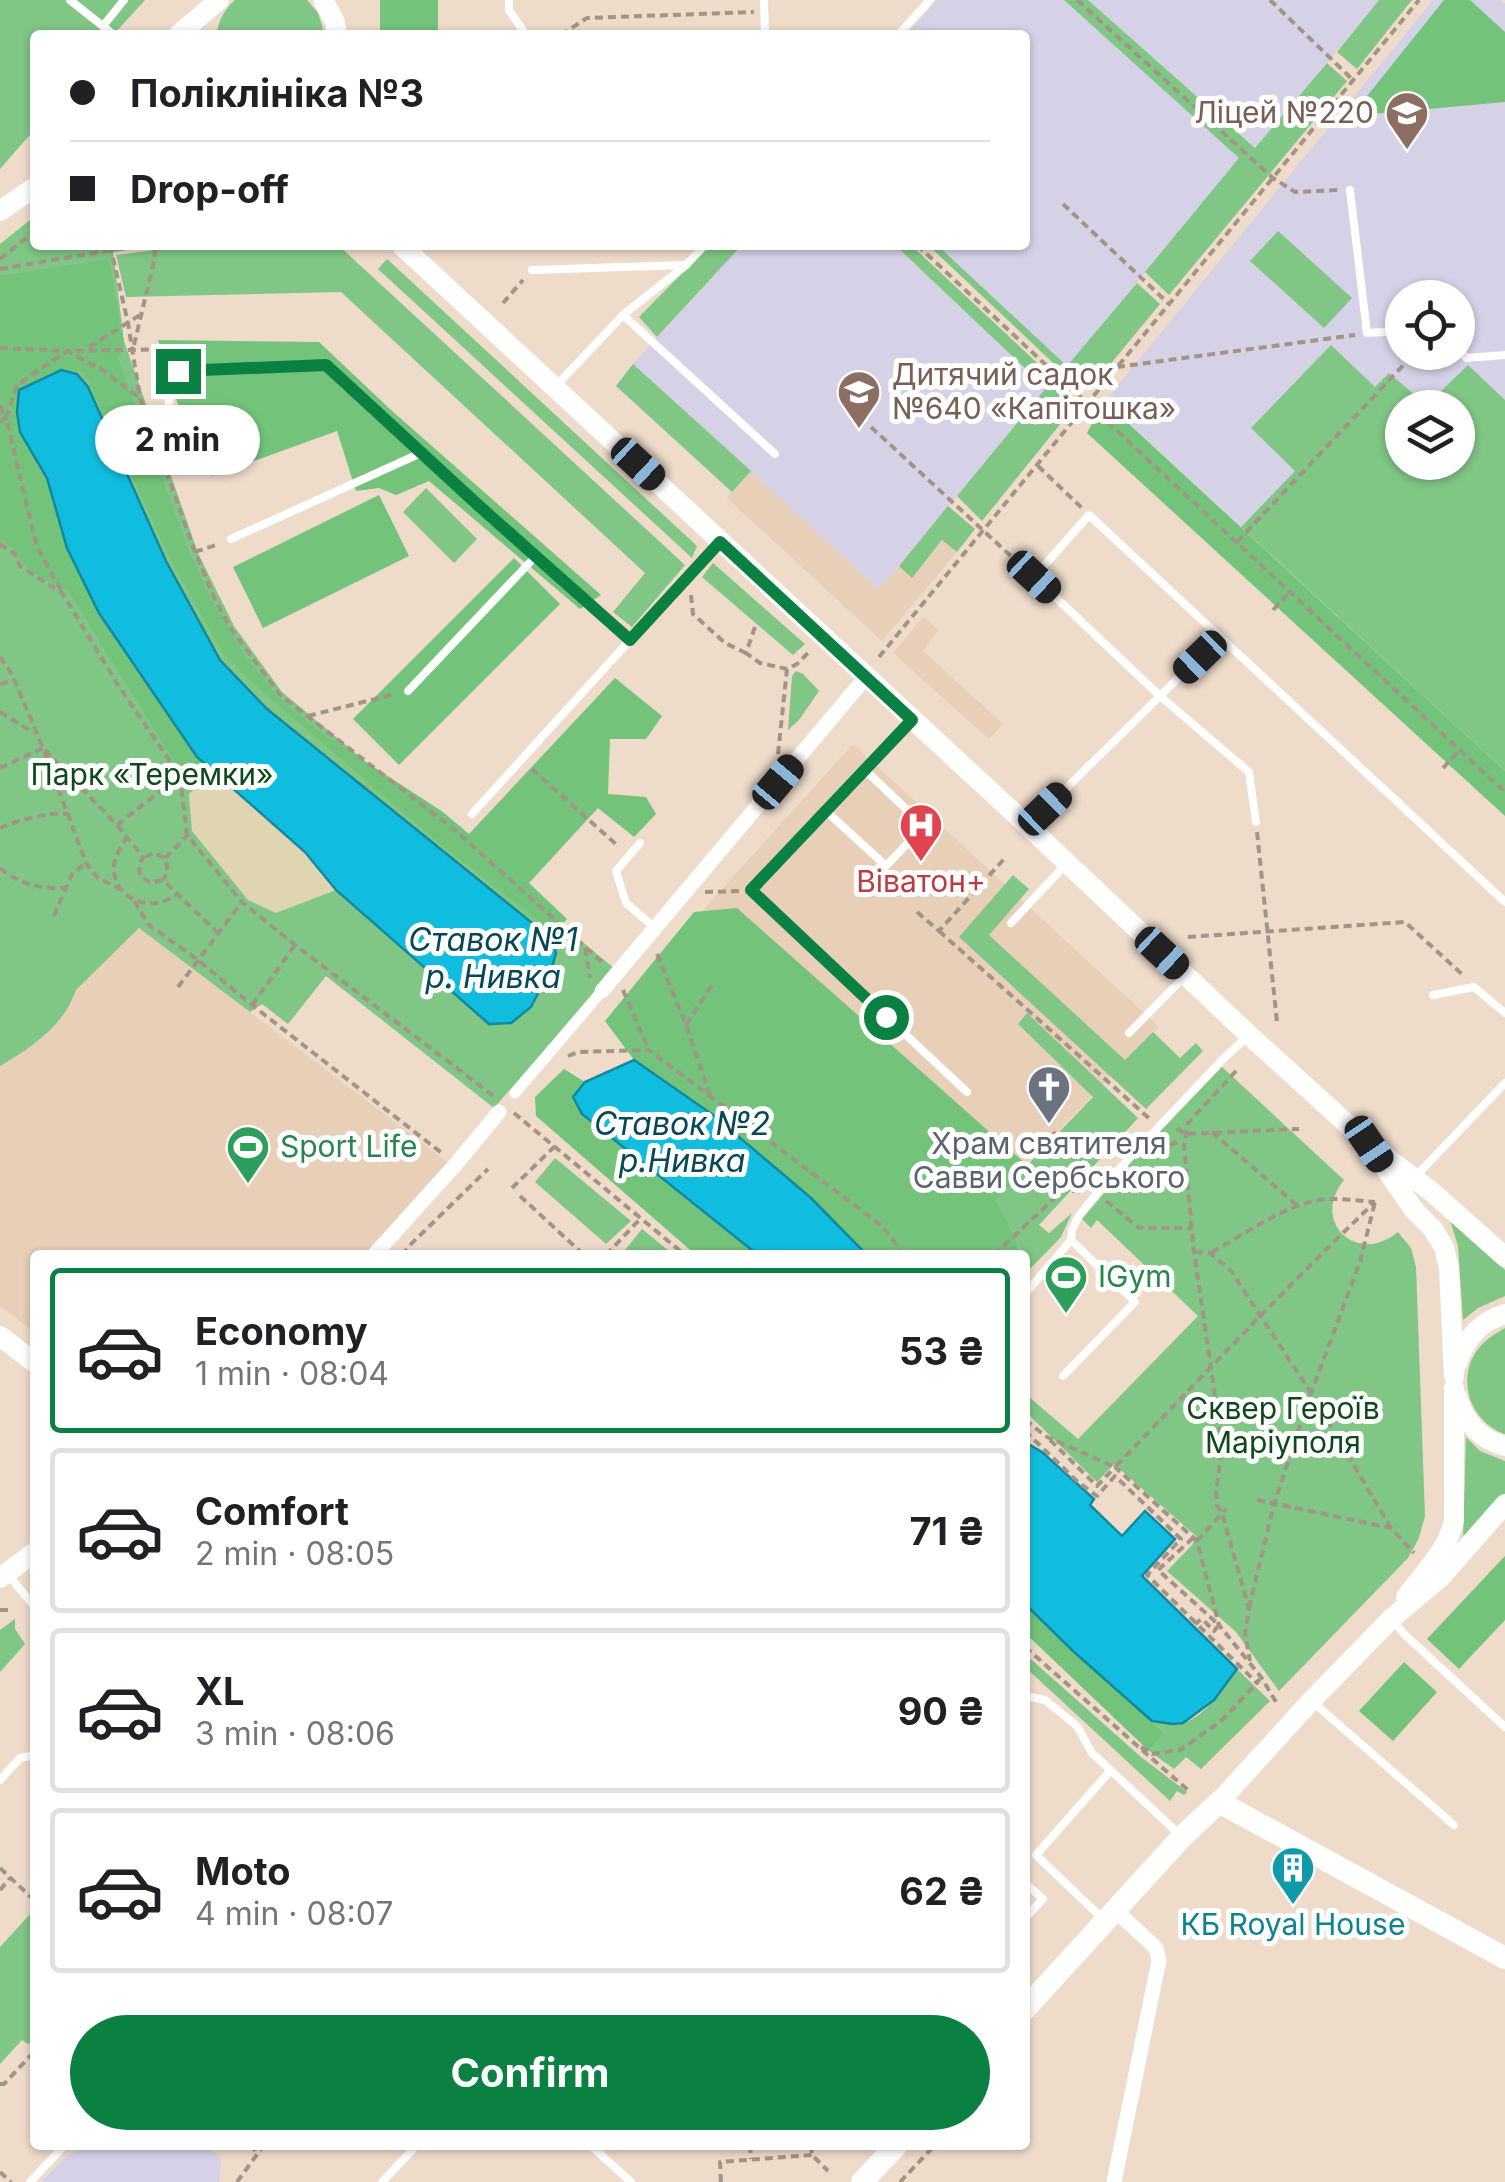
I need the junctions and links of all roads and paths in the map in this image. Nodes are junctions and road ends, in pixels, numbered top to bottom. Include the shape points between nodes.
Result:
1 (70, 0) edge
2 (124, 0) edge
3 (322, 0) edge
4 (336, 0) edge
5 (509, 0) edge
6 (764, 0) edge
7 (930, 0) edge
8 (1077, 0) edge
9 (1270, 0) edge
10 (1420, 0) edge
11 (218, 1) edge
12 (764, 12) junction
13 (104, 26) junction
14 (336, 29) edge
15 (108, 30) edge
16 (184, 30) edge
17 (205, 30) edge
18 (523, 30) edge
19 (569, 30) edge
20 (765, 30) edge
21 (903, 30) edge
22 (1353, 80) junction
23 (1273, 178) junction
24 (30, 190) edge
25 (1350, 190) joint
26 (1064, 204) dead end
27 (0, 211) edge
28 (30, 235) edge
29 (96, 250) edge
30 (112, 250) edge
31 (154, 250) edge
32 (406, 250) edge
33 (700, 250) edge
34 (922, 250) edge
35 (0, 259) edge
36 (686, 265) junction
37 (0, 269) edge
38 (532, 270) joint
39 (504, 303) dead end
40 (1169, 304) junction
41 (142, 314) junction
42 (623, 315) junction
43 (128, 323) junction
44 (1385, 332) edge
45 (1367, 334) junction
46 (0, 348) edge
47 (85, 349) junction
48 (133, 349) junction
49 (67, 351) junction
50 (1505, 354) edge
51 (1475, 357) edge
52 (1118, 367) junction
53 (1399, 370) edge
54 (178, 371) junction
55 (556, 387) junction
56 (140, 398) junction
57 (1088, 404) junction
58 (0, 406) edge
59 (6, 418) junction
60 (0, 422) edge
61 (870, 427) dead end
62 (175, 446) dead end
63 (421, 453) junction
64 (775, 454) dead end
65 (1037, 465) junction
66 (1089, 515) junction
67 (983, 531) junction
68 (230, 539) joint
69 (720, 542) junction
70 (1237, 542) junction
71 (0, 544) edge
72 (195, 552) junction
73 (535, 557) junction
74 (695, 568) junction
75 (1034, 577) junction
76 (1290, 592) junction
77 (64, 594) junction
78 (1273, 610) dead end
79 (756, 626) dead end
80 (1220, 638) junction
81 (630, 640) junction
82 (809, 652) dead end
83 (746, 653) junction
84 (0, 656) edge
85 (878, 658) dead end
86 (787, 669) junction
87 (866, 677) junction
88 (14, 680) junction
89 (0, 684) edge
90 (408, 691) joint
91 (1160, 696) junction
92 (0, 712) edge
93 (308, 716) junction
94 (912, 720) junction
95 (36, 734) junction
96 (43, 748) junction
97 (1460, 750) junction
98 (778, 754) dead end
99 (522, 760) junction
100 (0, 768) edge
101 (1443, 768) dead end
102 (865, 770) junction
103 (189, 772) dead end
104 (180, 776) junction
105 (1505, 792) edge
106 (826, 811) junction
107 (68, 814) junction
108 (472, 814) dead end
109 (1256, 822) joint
110 (117, 825) junction
111 (1028, 826) junction
112 (0, 828) edge
113 (189, 833) junction
114 (127, 836) junction
115 (640, 843) dead end
116 (630, 856) junction
117 (143, 857) junction
118 (165, 858) junction
119 (1004, 859) dead end
120 (1067, 862) junction
121 (86, 863) junction
122 (0, 868) edge
123 (163, 880) junction
124 (65, 888) junction
125 (120, 889) junction
126 (751, 890) junction
127 (685, 893) junction
128 (179, 894) junction
129 (134, 902) junction
130 (242, 902) junction
131 (1505, 902) edge
132 (917, 912) dead end
133 (54, 916) dead end
134 (1011, 924) dead end
135 (939, 931) junction
136 (1267, 931) junction
137 (652, 932) junction
138 (218, 933) junction
139 (1188, 937) dead end
140 (295, 945) junction
141 (585, 947) junction
142 (198, 960) junction
143 (616, 975) junction
144 (1186, 975) junction
145 (712, 985) dead end
146 (1474, 986) junction
147 (178, 987) dead end
148 (595, 992) junction
149 (1433, 995) dead end
150 (252, 1005) junction
151 (1505, 1013) edge
152 (1277, 1022) dead end
153 (686, 1025) junction
154 (1129, 1034) dead end
155 (1249, 1035) junction
156 (648, 1050) junction
157 (539, 1067) junction
158 (1236, 1071) dead end
159 (1505, 1083) edge
160 (967, 1092) dead end
161 (515, 1093) dead end
162 (710, 1096) junction
163 (500, 1105) junction
164 (1162, 1123) junction
165 (1299, 1129) dead end
166 (1052, 1132) dead end
167 (1212, 1132) junction
168 (1185, 1134) junction
169 (1369, 1144) junction
170 (555, 1146) junction
171 (456, 1164) junction
172 (488, 1169) dead end
173 (1414, 1178) junction
174 (512, 1188) dead end
175 (1099, 1190) junction
176 (520, 1196) dead end
177 (1375, 1202) junction
178 (1299, 1206) junction
179 (641, 1218) junction
180 (1192, 1228) junction
181 (1071, 1240) junction
182 (381, 1250) edge
183 (407, 1250) edge
184 (579, 1250) edge
185 (611, 1250) edge
186 (679, 1250) edge
187 (901, 1250) edge
188 (999, 1250) edge
189 (1194, 1252) junction
190 (1210, 1253) junction
191 (1505, 1257) edge
192 (1030, 1288) edge
193 (1260, 1313) junction
194 (1505, 1314) edge
195 (0, 1336) edge
196 (30, 1360) edge
197 (1210, 1368) junction
198 (1063, 1376) dead end
199 (1454, 1382) junction
200 (1311, 1393) junction
201 (1030, 1424) edge
202 (1030, 1436) edge
203 (1046, 1437) junction
204 (1505, 1446) edge
205 (1116, 1472) junction
206 (1257, 1500) dead end
207 (1274, 1504) junction
208 (1505, 1504) edge
209 (1224, 1511) junction
210 (1391, 1528) junction
211 (1195, 1540) junction
212 (1418, 1555) dead end
213 (30, 1556) edge
214 (3, 1575) edge
215 (30, 1602) edge
216 (0, 1610) edge
217 (11, 1610) dead end
218 (1249, 1610) junction
219 (1391, 1618) junction
220 (1195, 1624) junction
221 (1219, 1625) junction
222 (1030, 1651) edge
223 (1250, 1661) junction
224 (1262, 1677) junction
225 (1257, 1683) junction
226 (1030, 1697) edge
227 (1311, 1700) junction
228 (1276, 1702) dead end
229 (1503, 1722) edge
230 (1128, 1740) junction
231 (30, 1756) edge
232 (1110, 1770) junction
233 (0, 1780) edge
234 (1190, 1792) dead end
235 (1220, 1802) junction
236 (1454, 1826) dead end
237 (1182, 1837) junction
238 (0, 1868) edge
239 (11, 1878) junction
240 (1030, 1887) edge
241 (0, 1890) edge
242 (30, 1895) edge
243 (1030, 1913) edge
244 (1110, 1916) junction
245 (1505, 1958) edge
246 (1030, 2004) edge
247 (30, 2056) edge
248 (0, 2084) edge
249 (60, 2150) edge
250 (256, 2150) edge
251 (412, 2150) edge
252 (596, 2150) edge
253 (749, 2150) edge
254 (812, 2150) edge
255 (892, 2150) edge
256 (930, 2150) edge
257 (258, 2152) joint
258 (812, 2155) junction
259 (750, 2159) junction
260 (828, 2171) dead end
261 (0, 2172) edge
262 (12, 2182) edge
263 (30, 2182) edge
264 (237, 2182) edge
265 (382, 2182) edge
266 (631, 2182) edge
267 (721, 2182) edge
268 (862, 2182) edge
269 (900, 2182) edge
270 (1114, 2182) edge

1 - 13 lane
2 - 13 lane
3 - 14 street
4 - 14 street
5 - 18 lane
6 - 12 lane
7 - 21 lane
8 - 23 path
9 - 22 path
10 - 22 path
11 - 16 street
11 - 17 street
12 - 19 path via 587,18
12 - 20 lane
13 - 15 lane
22 - 23 path
23 - 25 path via 1296,192
23 - 40 path
24 - 27 street
25 - 45 lane
26 - 40 path
28 - 35 path
29 - 37 path
30 - 43 path
31 - 41 path
32 - 55 street
33 - 36 lane
34 - 57 path
36 - 38 lane
36 - 42 lane
38 - 39 path
40 - 52 path
41 - 43 path
41 - 48 path
42 - 55 lane
42 - 64 lane
43 - 47 path
43 - 48 path
44 - 45 lane
45 - 52 path
46 - 49 path
47 - 48 path
47 - 49 path
48 - 54 path via 178,349
48 - 56 path
49 - 56 path
49 - 59 path via 17,385
50 - 51 lane
52 - 57 path
53 - 70 path
54 - 62 lane via 169,392
54 - 63 lane via 326,365
55 - 69 street
56 - 72 path
57 - 65 path
57 - 70 path
58 - 59 path
59 - 60 path
59 - 77 path via 38,547
61 - 67 path
63 - 68 lane
63 - 73 lane
65 - 66 path
65 - 67 path
66 - 75 lane
66 - 80 lane
67 - 75 path
67 - 85 path
68 - 72 path
69 - 74 lane
69 - 87 street
70 - 76 path
71 - 77 path via 16,554 20,566
72 - 93 path via 231,629 280,695
73 - 81 lane
73 - 90 lane
74 - 81 lane
74 - 83 path via 693,614
75 - 91 lane
76 - 78 path
76 - 97 path
77 - 104 path
79 - 83 path
80 - 91 lane
80 - 131 lane
81 - 99 lane
82 - 86 path
83 - 86 path
84 - 88 path
86 - 98 path
87 - 94 street
87 - 127 street
88 - 89 path
88 - 95 path
90 - 93 path
91 - 109 lane via 1249,772
91 - 111 lane
92 - 95 path
93 - 141 path via 456,831
94 - 102 lane
94 - 111 street
95 - 96 path
96 - 100 path
96 - 107 path
96 - 110 path
97 - 101 path
97 - 105 path
99 - 108 lane
99 - 116 path
102 - 106 lane
102 - 106 lane via 924,826 886,866
103 - 104 path
104 - 110 path
104 - 113 path
106 - 126 lane
107 - 112 path
107 - 121 path
109 - 136 path
110 - 114 path
111 - 120 street
113 - 118 path
113 - 130 path
114 - 117 path
114 - 125 path via 114,862
115 - 116 lane
116 - 137 lane via 616,871 626,903
117 - 118 path
117 - 123 path via 140,876
118 - 123 path
119 - 135 path
120 - 134 lane
120 - 144 street
121 - 124 path
121 - 125 path
122 - 124 path via 22,884
123 - 128 path
124 - 133 path
125 - 129 path
126 - 127 path
126 - 160 lane
127 - 137 street
128 - 129 path via 160,903
128 - 138 path
129 - 142 path via 149,925
130 - 138 path
130 - 140 path
132 - 135 path
135 - 164 path
136 - 139 path
136 - 146 path via 1406,922
136 - 152 path
137 - 143 street
137 - 153 path
138 - 142 path
140 - 150 path
140 - 163 path
141 - 143 path
141 - 148 path
142 - 147 path
142 - 150 path
143 - 148 street
143 - 156 path
144 - 154 lane
144 - 155 street
145 - 153 path
146 - 149 lane
146 - 151 lane
148 - 157 street
150 - 171 path
153 - 162 path
155 - 164 lane
155 - 169 street
156 - 157 path via 578,1052
156 - 162 path
157 - 161 street
158 - 168 path
159 - 173 lane
162 - 187 path via 882,1226
163 - 170 path
163 - 171 street
164 - 168 path
164 - 175 lane
165 - 167 path
166 - 175 path
167 - 168 path
167 - 178 path
168 - 180 path
169 - 173 street
169 - 199 street via 1444,1247
170 - 174 path
170 - 179 path
171 - 182 street
172 - 183 path
173 - 191 street
175 - 180 path via 1140,1228
175 - 181 lane via 1078,1216
175 - 188 path via 1063,1190
176 - 184 path
177 - 178 path via 1333,1199
177 - 193 path
177 - 200 path
178 - 190 path
179 - 185 path
179 - 186 path
180 - 189 path
181 - 192 lane
181 - 198 lane via 1135,1302
189 - 190 path
189 - 197 path
190 - 193 path
193 - 197 path
193 - 200 path
194 - 199 street via 1477,1328 1464,1344
195 - 196 street
197 - 205 path
197 - 209 path via 1222,1444 1216,1495
199 - 204 street via 1461,1411 1475,1430
199 - 219 street via 1451,1535
200 - 207 path
200 - 210 path
201 - 203 path
202 - 205 path via 1096,1496
203 - 205 path
203 - 205 path via 1097,1486
205 - 211 path
205 - 220 path via 1181,1539 1147,1575
206 - 207 path
207 - 210 path
207 - 218 path
208 - 219 street via 1442,1576
209 - 211 path
209 - 218 path
210 - 212 path
211 - 221 path
211 - 221 path via 1158,1570
213 - 214 street
214 - 215 lane
216 - 217 path
218 - 223 path
219 - 227 street
219 - 229 lane
220 - 221 path via 1202,1619 1214,1631
220 - 225 path
221 - 223 path
222 - 230 path
223 - 224 path
224 - 225 path
224 - 228 path
225 - 230 path via 1222,1721 1180,1750 1152,1754
226 - 232 lane via 1045,1700 1077,1726
227 - 235 street
227 - 236 lane
230 - 234 path
231 - 233 lane
232 - 237 lane
232 - 244 lane via 1036,1854
235 - 237 main road
235 - 245 main road
237 - 244 main road
238 - 239 path
239 - 241 path
239 - 242 path
240 - 243 lane via 1043,1899
244 - 246 main road
244 - 270 street via 1156,1948 1158,1960
247 - 248 path
249 - 263 lane
250 - 257 path
251 - 265 lane
252 - 266 lane
253 - 259 path
254 - 258 path
255 - 268 main road
256 - 269 path
257 - 264 path
258 - 259 path
258 - 260 path
259 - 267 path via 720,2162
261 - 262 path

